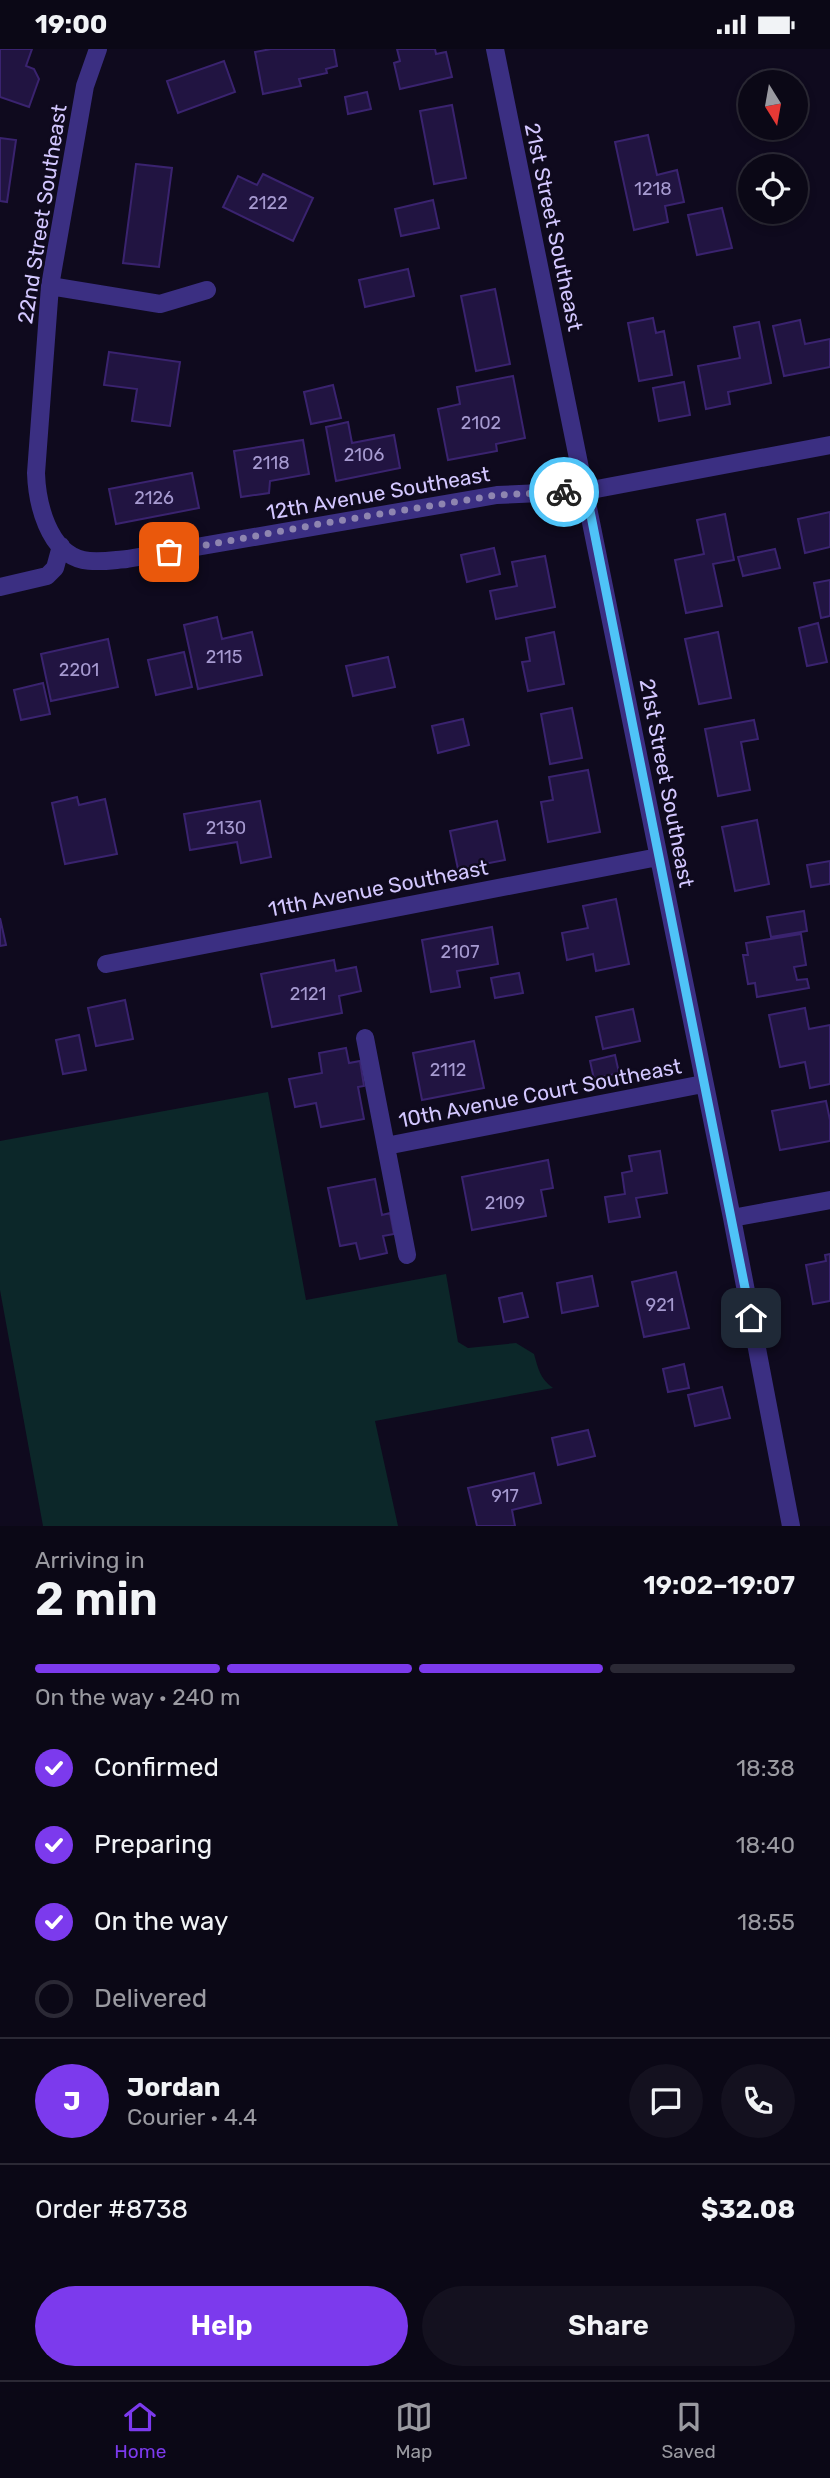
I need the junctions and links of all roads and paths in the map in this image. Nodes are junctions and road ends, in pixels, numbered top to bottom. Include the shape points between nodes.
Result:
1 (495, 49) edge
2 (97, 51) edge
3 (50, 286) junction
4 (207, 291) dead end
5 (830, 445) edge
6 (586, 491) junction
7 (61, 545) junction
8 (0, 587) edge
9 (658, 857) junction
10 (106, 964) dead end
11 (365, 1038) dead end
12 (703, 1084) junction
13 (386, 1146) junction
14 (830, 1200) edge
15 (732, 1218) junction
16 (407, 1255) dead end
17 (791, 1526) edge

1 - 6 street, 21st Street Southeast
2 - 3 street, 22nd Street Southeast via 85,86
3 - 4 street via 160,305
3 - 7 street, 22nd Street Southeast via 37,495 42,516
5 - 6 street, 12th Avenue Southeast
6 - 7 street, 12th Avenue Southeast via 497,495 127,559 79,559
6 - 9 street, 21st Street Southeast
7 - 8 street via 55,568 47,576
9 - 10 street, 11th Avenue Southeast
9 - 12 street, 21st Street Southeast
11 - 13 street
12 - 13 street, 10th Avenue Court Southeast
12 - 15 street, 21st Street Southeast
13 - 16 street
14 - 15 street
15 - 17 street, 21st Street Southeast

